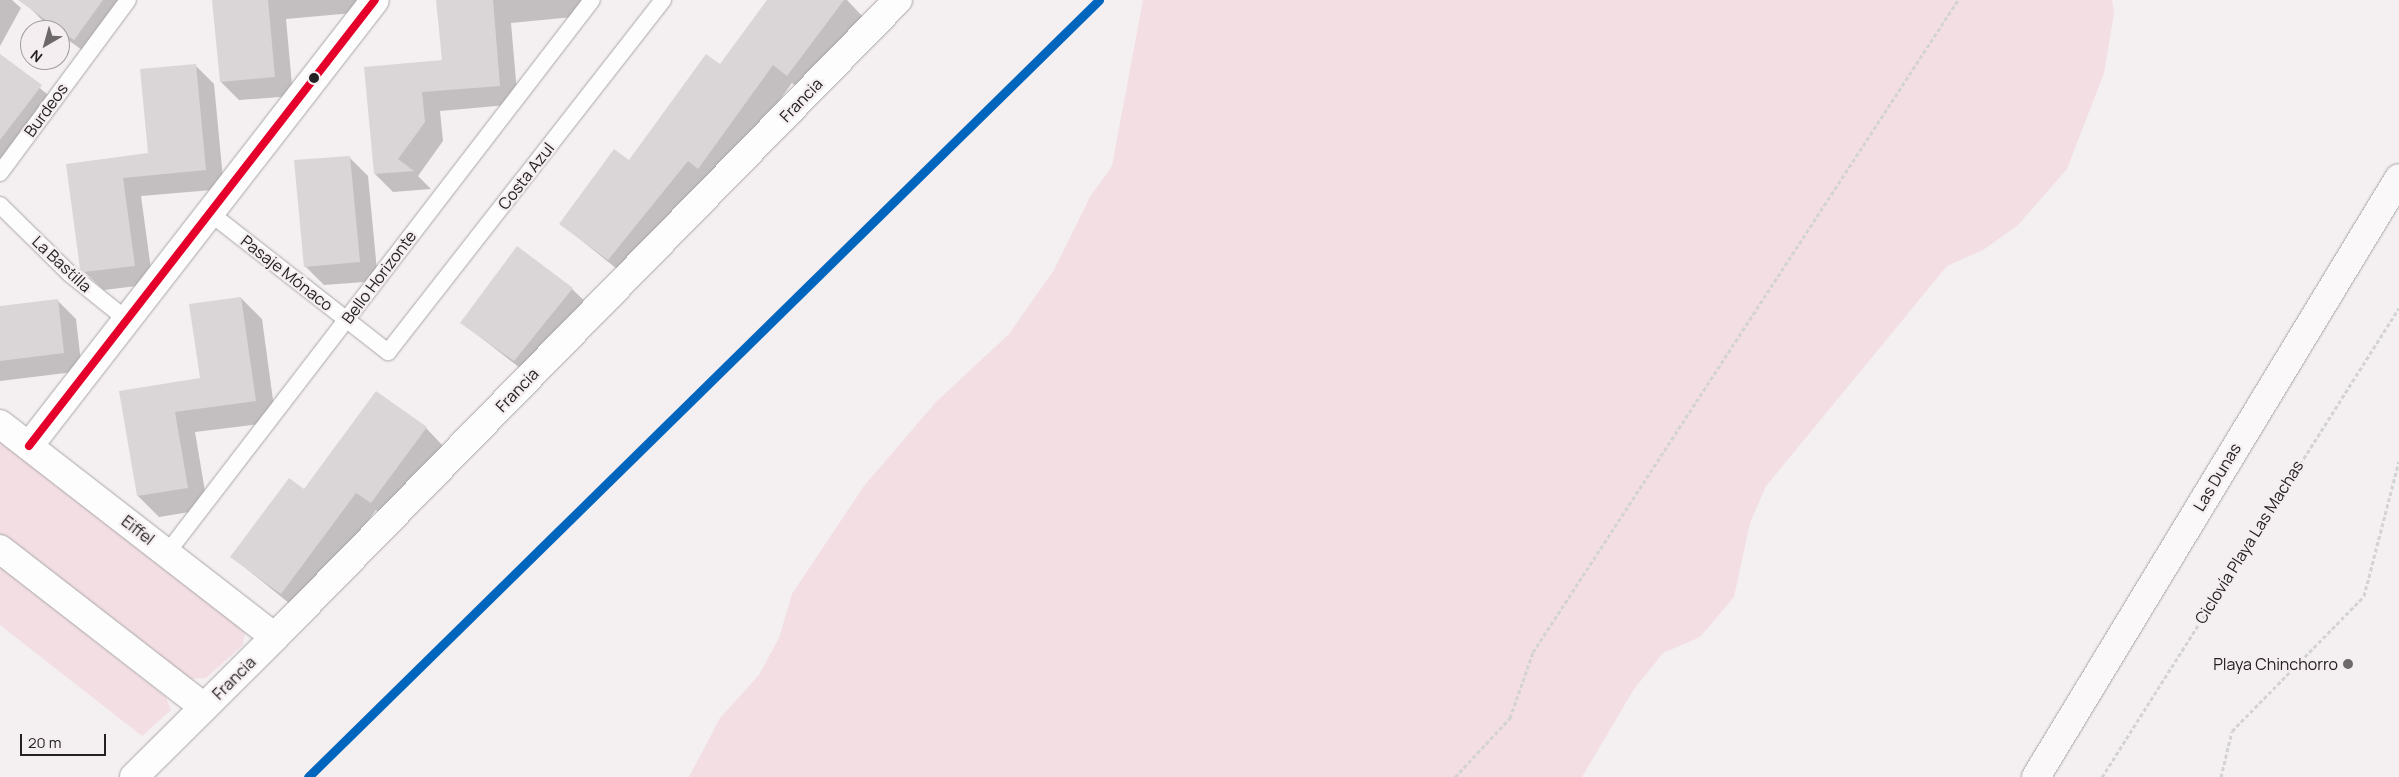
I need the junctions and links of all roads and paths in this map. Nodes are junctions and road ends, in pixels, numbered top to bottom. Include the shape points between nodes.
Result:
1 (128, 0) edge
2 (374, 0) edge
3 (592, 0) edge
4 (663, 0) edge
5 (898, 0) edge
6 (1958, 0) edge
7 (0, 172) edge
8 (2399, 178) edge
9 (0, 205) edge
10 (210, 213) junction
11 (2399, 308) edge
12 (346, 319) junction
13 (126, 320) junction
14 (388, 352) joint
15 (0, 424) edge
16 (29, 446) junction
17 (2399, 461) edge
18 (0, 549) edge
19 (167, 553) junction
20 (275, 637) junction
21 (204, 707) junction
22 (134, 777) edge
23 (1455, 777) edge
24 (2036, 777) edge
25 (2102, 777) edge
26 (2221, 777) edge

1 - 7 lane, Burdeos
2 - 10 street
3 - 12 lane, Bello Horizonte
4 - 14 lane, Costa Azul
5 - 20 street, Francia
6 - 23 path via 1533,652 1510,718
8 - 24 main road, Las Dunas
9 - 13 lane, La Bastilla via 70,274
10 - 12 lane, Pasaje Mónaco
10 - 13 street
11 - 25 path, Ciclovía Playa Las Machas
12 - 14 lane, Pasaje Mónaco
12 - 19 lane, Bello Horizonte
13 - 16 street
15 - 16 street, Eiffel
16 - 19 street, Eiffel
17 - 26 path via 2364,596 2232,731
18 - 21 street
19 - 20 street, Eiffel
20 - 21 street, Francia
21 - 22 street, Francia

